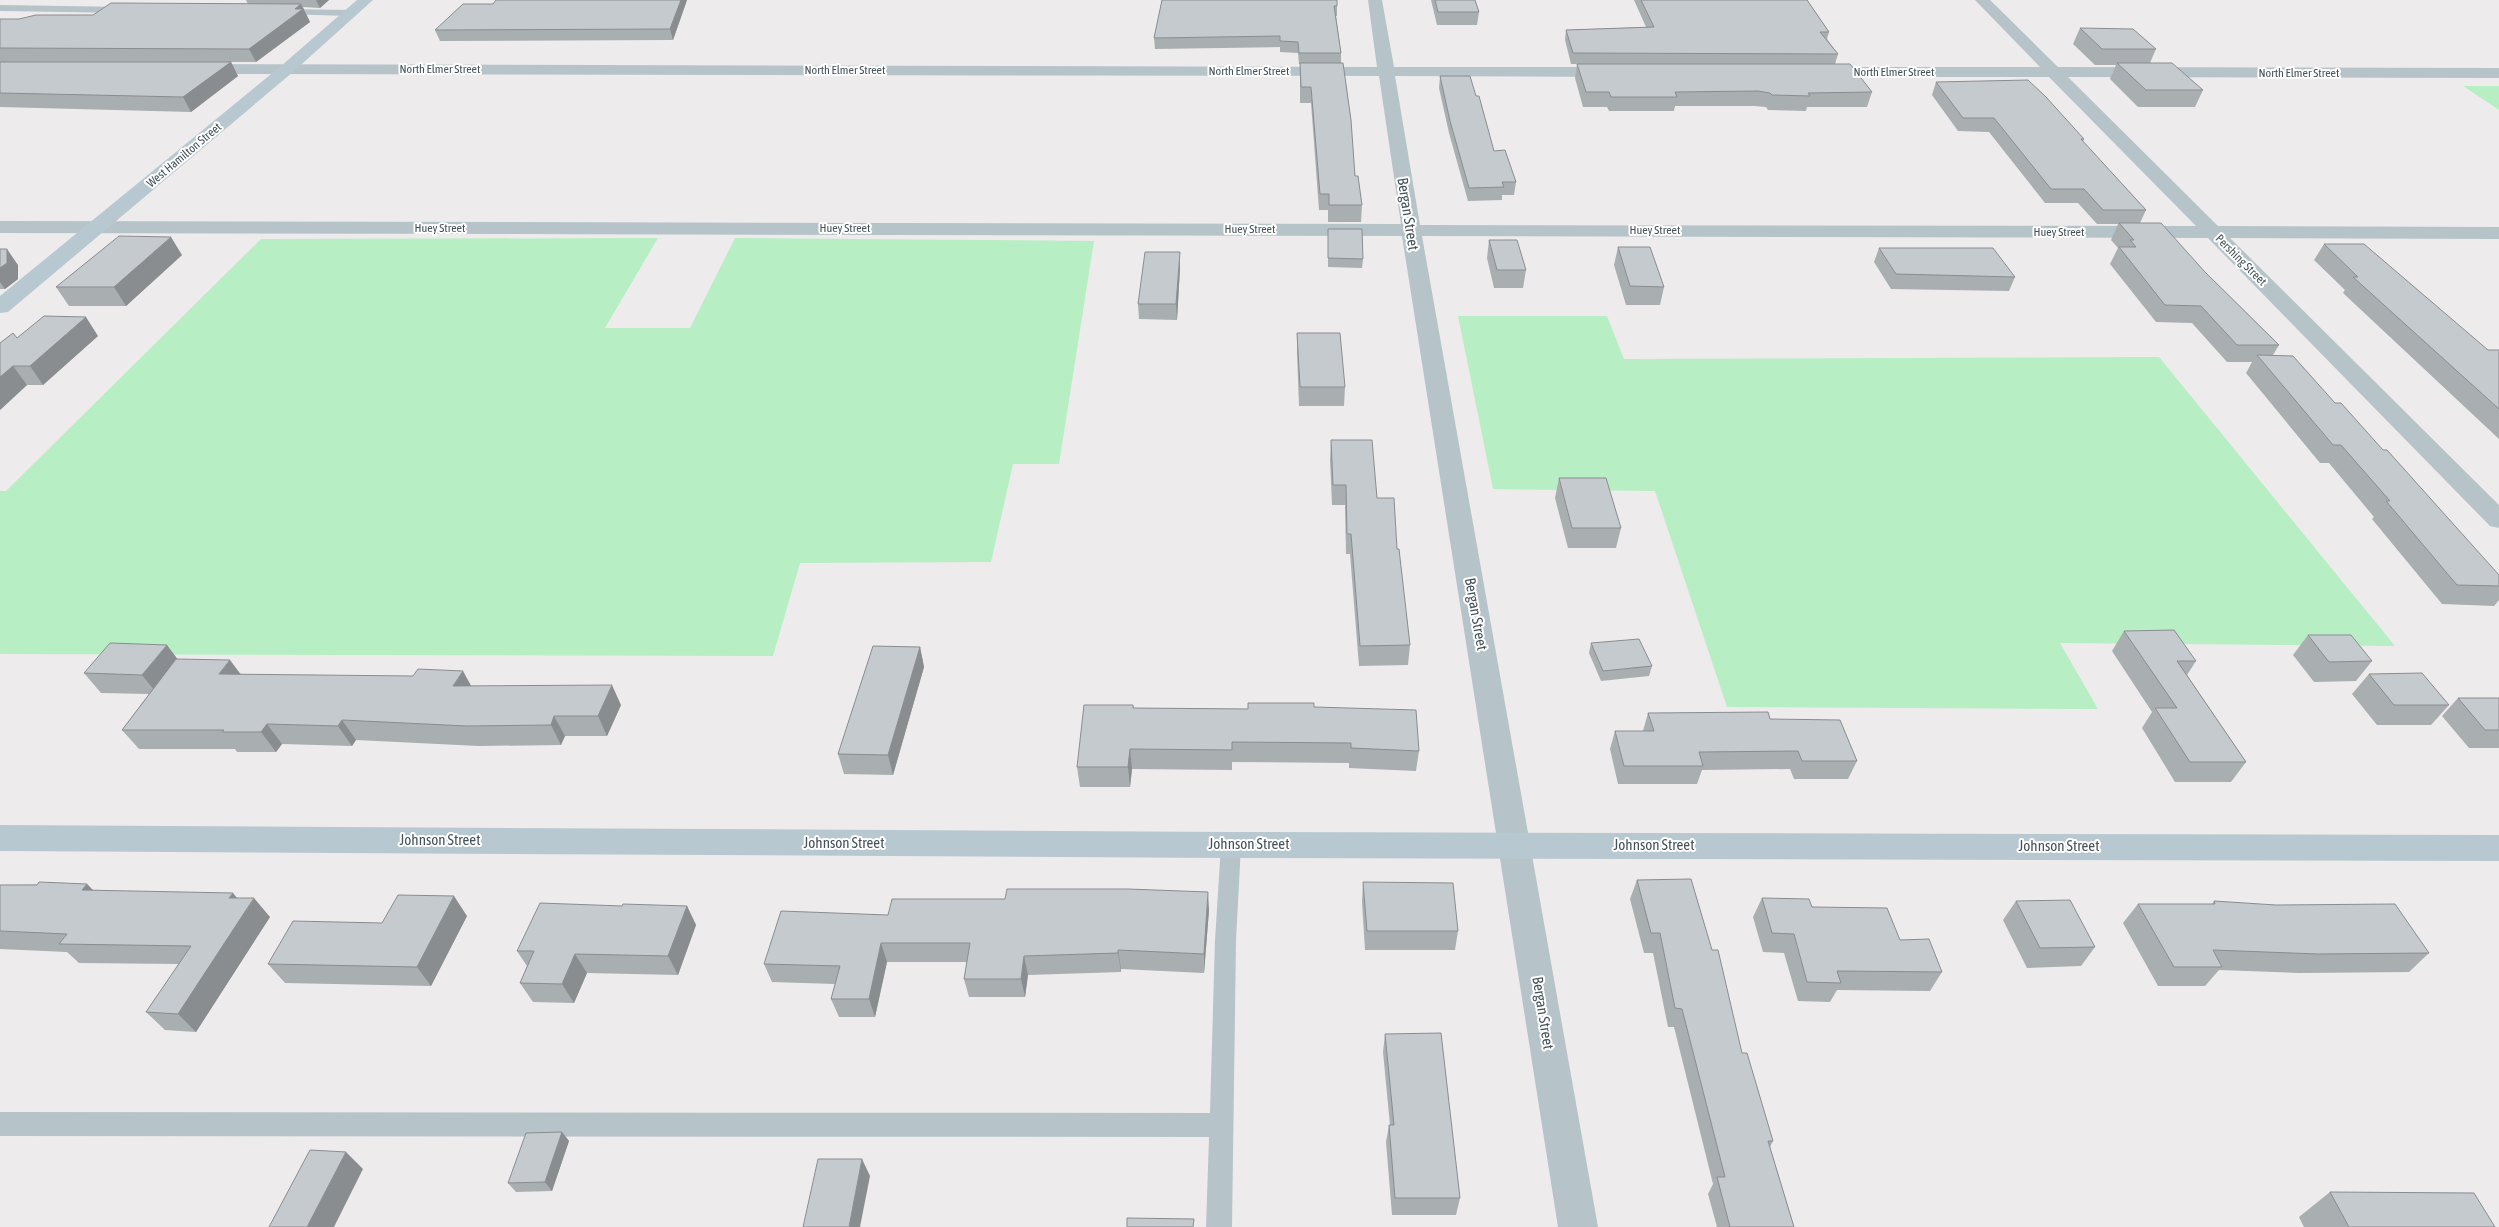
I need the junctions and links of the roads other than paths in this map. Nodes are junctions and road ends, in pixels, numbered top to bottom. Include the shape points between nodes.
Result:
1 (366, 0) edge
2 (1375, 0) edge
3 (1982, 0) edge
4 (0, 8) edge
5 (135, 11) edge
6 (274, 12) edge
7 (351, 13) junction
8 (179, 69) edge
9 (287, 69) junction
10 (1385, 71) junction
11 (1631, 72) edge
12 (1799, 72) edge
13 (2054, 72) junction
14 (2499, 73) edge
15 (0, 227) edge
16 (97, 227) junction
17 (1411, 229) junction
18 (2214, 233) junction
19 (2499, 233) edge
20 (0, 307) edge
21 (2499, 520) edge
22 (0, 838) edge
23 (1515, 844) junction
24 (1231, 845) junction
25 (2499, 848) edge
26 (0, 1124) edge
27 (1223, 1125) junction
28 (1219, 1227) edge
29 (1578, 1227) edge

1 - 7 street, West Hamilton Street
2 - 10 street, Bergan Street
3 - 13 street, Pershing Street
4 - 5 lane
6 - 7 lane
7 - 9 street, West Hamilton Street
8 - 9 street, North Elmer Street
9 - 10 street, North Elmer Street
9 - 16 street, West Hamilton Street
10 - 11 street, North Elmer Street
10 - 17 street, Bergan Street
12 - 13 street, North Elmer Street
13 - 14 street, North Elmer Street
13 - 18 street, Pershing Street
15 - 16 street, Huey Street
16 - 17 street, Huey Street
16 - 20 street, West Hamilton Street
17 - 18 street, Huey Street
17 - 23 street, Bergan Street
18 - 19 street, Huey Street
18 - 21 street, Pershing Street
22 - 24 street, Johnson Street
23 - 24 street, Johnson Street
23 - 25 street, Johnson Street
23 - 29 street, Bergan Street
24 - 27 lane via 1224,931
26 - 27 lane
27 - 28 lane

